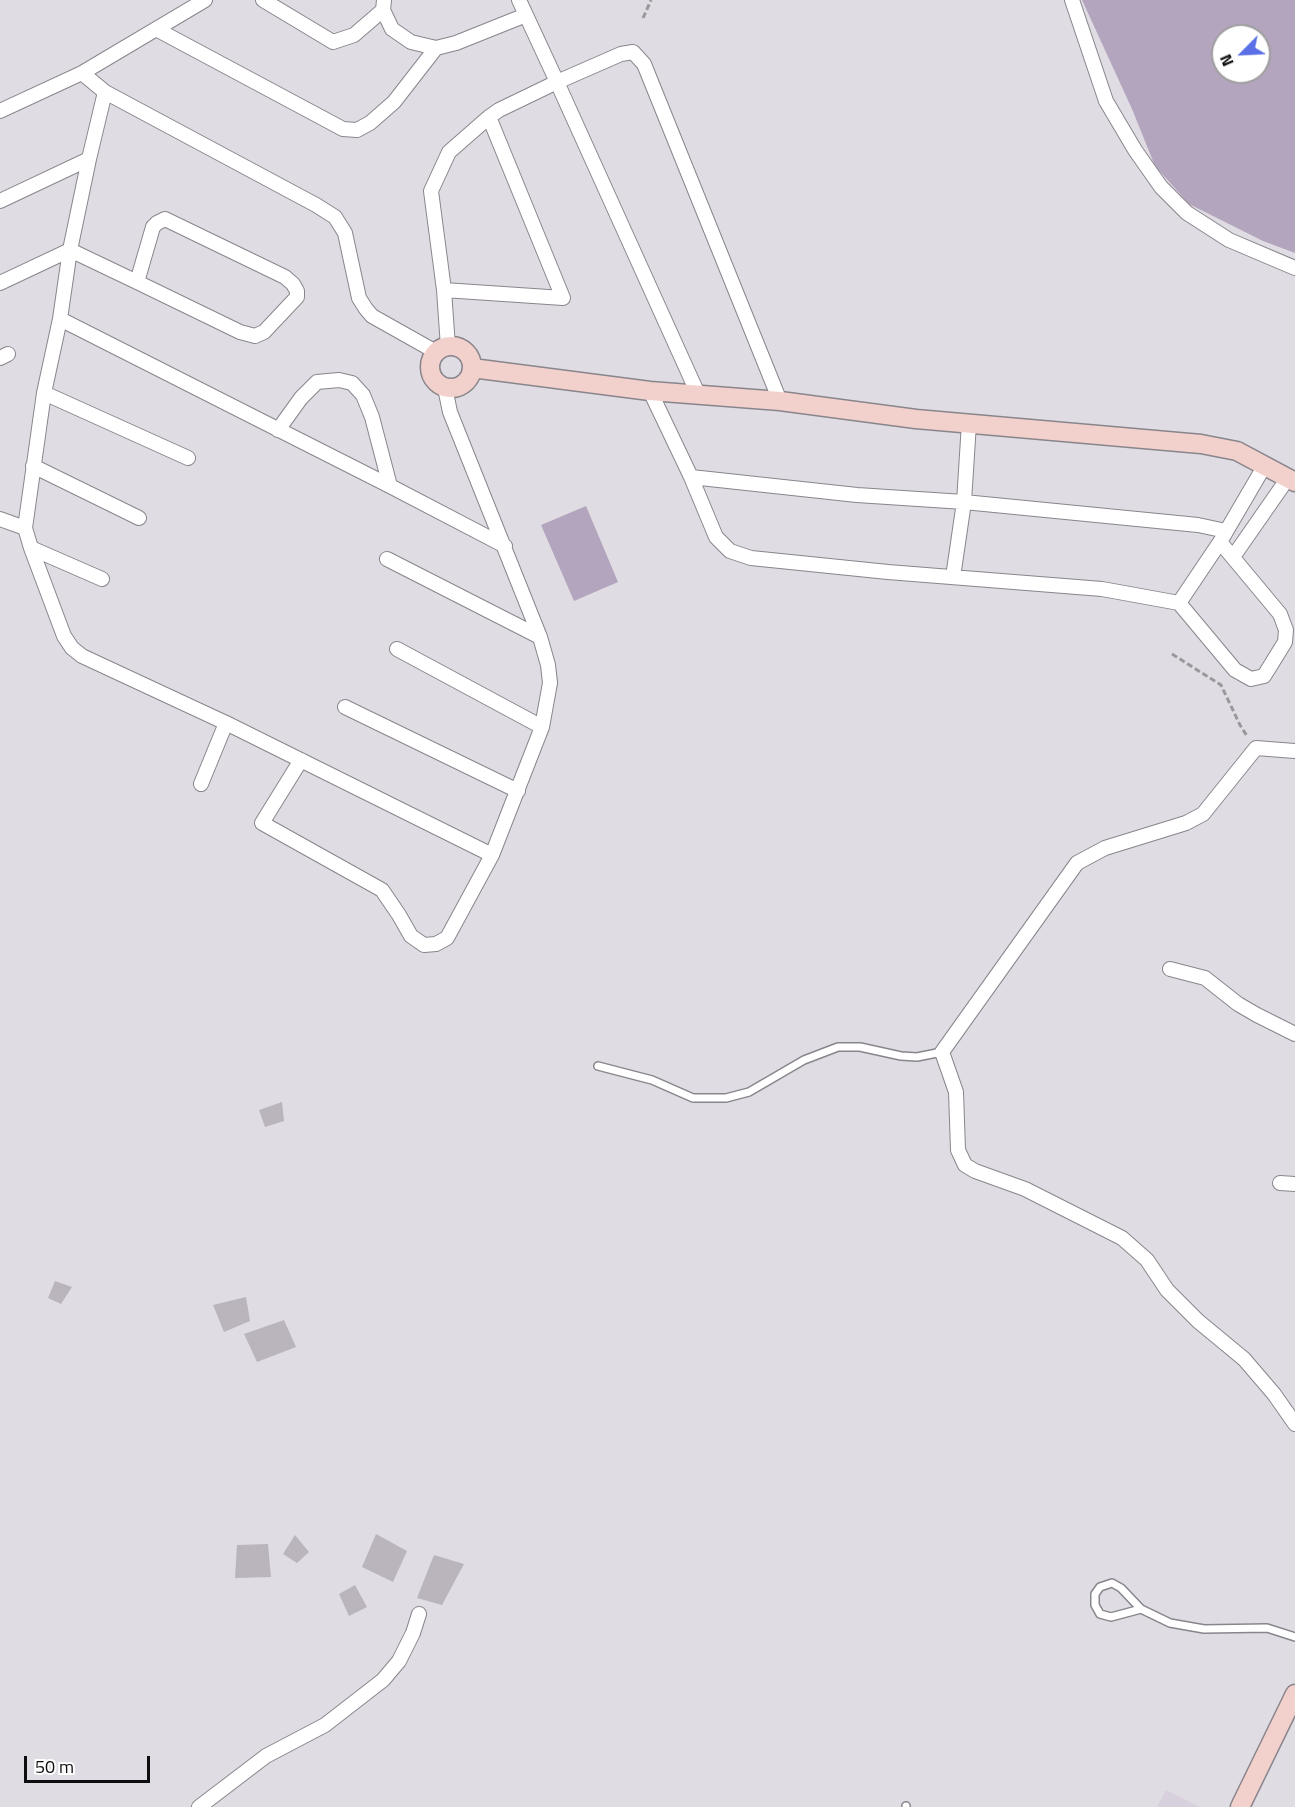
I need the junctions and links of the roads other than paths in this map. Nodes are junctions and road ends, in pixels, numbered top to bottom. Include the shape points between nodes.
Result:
1 (205, 0) edge
2 (263, 0) edge
3 (519, 0) edge
4 (1072, 0) edge
5 (384, 5) edge
6 (526, 15) junction
7 (156, 29) junction
8 (436, 48) junction
9 (82, 73) junction
10 (557, 82) junction
11 (105, 92) junction
12 (0, 111) edge
13 (489, 117) junction
14 (89, 159) junction
15 (0, 201) edge
16 (70, 250) junction
17 (1295, 268) edge
18 (137, 282) junction
19 (0, 283) edge
20 (444, 290) junction
21 (60, 319) junction
22 (442, 349) junction
23 (472, 368) junction
24 (445, 388) junction
25 (650, 391) junction
26 (44, 393) junction
27 (698, 394) junction
28 (780, 401) junction
29 (969, 423) junction
30 (278, 429) junction
31 (188, 458) dead end
32 (1265, 465) junction
33 (33, 466) junction
34 (691, 477) junction
35 (1291, 480) edge
36 (390, 486) junction
37 (964, 502) junction
38 (139, 518) dead end
39 (0, 519) edge
40 (25, 528) junction
41 (1223, 536) junction
42 (505, 546) junction
43 (31, 549) junction
44 (1233, 557) junction
45 (387, 559) dead end
46 (953, 578) junction
47 (102, 579) dead end
48 (1179, 603) junction
49 (540, 637) junction
50 (397, 649) dead end
51 (345, 707) dead end
52 (226, 723) junction
53 (543, 727) junction
54 (1295, 751) edge
55 (301, 760) junction
56 (201, 784) dead end
57 (518, 791) junction
58 (492, 855) junction
59 (1170, 969) dead end
60 (1295, 1034) edge
61 (942, 1052) junction
62 (598, 1066) dead end
63 (1280, 1183) dead end
64 (1295, 1184) edge
65 (1295, 1424) edge
66 (1140, 1609) junction
67 (419, 1614) dead end
68 (1295, 1637) edge
69 (1295, 1694) edge
70 (199, 1807) edge
71 (1240, 1807) edge

1 - 7 street
2 - 5 street via 333,42 354,35
3 - 6 street
4 - 17 street via 1106,101 1161,187 1187,213 1229,240
5 - 8 street via 392,29 411,42
6 - 8 street
6 - 10 street
7 - 8 street via 343,129 357,130 394,102
7 - 9 street
9 - 11 street
9 - 12 street
10 - 13 street
10 - 27 street
10 - 28 street via 621,54 633,52 644,64
11 - 14 street
11 - 22 street via 335,218 345,233 359,298 366,309 372,316
13 - 20 street via 449,152 431,191
13 - 20 street via 563,298
14 - 15 street
14 - 16 street
16 - 18 street
16 - 19 street
16 - 21 street
18 - 18 street via 255,336 264,332 297,297 293,284 285,277 165,219 153,226
20 - 22 street
21 - 26 street
21 - 30 street
22 - 23 street via 462,350
22 - 24 street via 432,357 430,371
23 - 24 street via 461,386
23 - 25 street
24 - 42 street via 450,412
25 - 27 street
25 - 34 street
26 - 31 street
26 - 33 street
27 - 28 street
28 - 29 street
29 - 32 street via 1201,444 1237,451
29 - 37 street
30 - 36 street
30 - 36 street via 317,382 339,380 352,384 363,395 372,417
32 - 35 street
32 - 41 street
33 - 38 street
33 - 40 street
34 - 37 street
34 - 46 street via 716,537 730,552 752,558
35 - 44 street
36 - 42 street
37 - 41 street via 1198,525
37 - 46 street
39 - 40 street
40 - 43 street
41 - 44 street
41 - 48 street
42 - 49 street
43 - 47 street
43 - 52 street via 72,648
44 - 48 street via 1280,614 1286,630 1284,642 1264,676 1251,679 1235,670
45 - 49 street
46 - 48 street via 1102,589
49 - 53 street via 550,683
50 - 53 street
51 - 57 street
52 - 55 street
52 - 56 street
53 - 57 street
54 - 61 street via 1256,748 1203,814 1105,848 1077,863
55 - 58 street
55 - 58 street via 262,823 382,890 411,936 424,945 447,938
57 - 58 street
59 - 60 street via 1205,978 1238,1004
61 - 62 lane via 918,1057 838,1047 804,1060 749,1092 726,1098 693,1098 652,1080
61 - 65 street via 956,1092 958,1150 965,1165 1025,1189 1122,1238 1147,1260 1167,1290 1198,1321 1244,1359
63 - 64 street
66 - 66 lane via 1112,1583 1100,1587 1095,1594 1100,1614 1111,1617
66 - 68 lane via 1170,1623 1204,1629 1267,1628
67 - 70 street via 399,1661 383,1680 325,1725 266,1756
69 - 71 street

